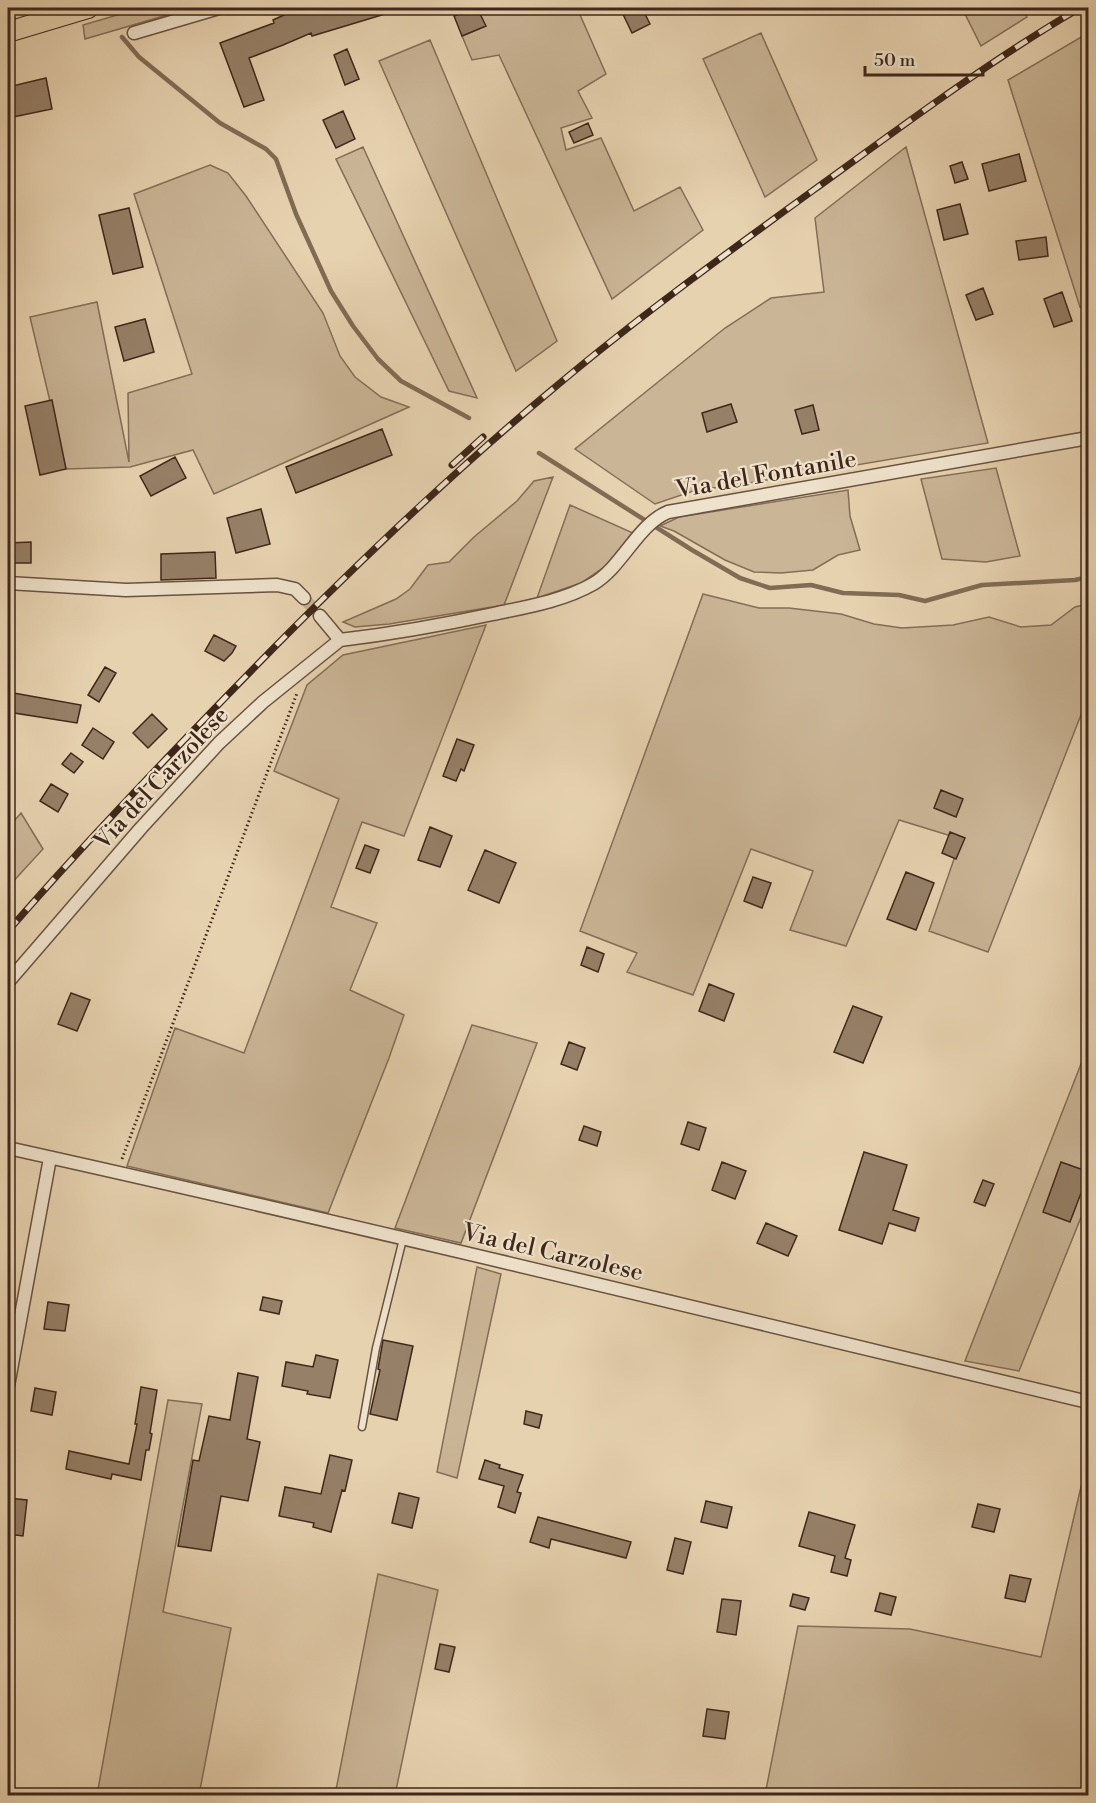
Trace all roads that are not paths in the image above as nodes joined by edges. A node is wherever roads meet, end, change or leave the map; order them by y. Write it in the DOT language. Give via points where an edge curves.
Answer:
graph roads {
  1 [pos="88,8"];
  2 [pos="219,8"];
  3 [pos="8,32"];
  4 [pos="134,33"];
  5 [pos="1089,438"];
  6 [pos="8,583"];
  7 [pos="304,597"];
  8 [pos="320,616"];
  9 [pos="340,640"];
  10 [pos="8,982"];
  11 [pos="8,1148"];
  12 [pos="50,1158"];
  13 [pos="403,1239"];
  14 [pos="8,1386"];
  15 [pos="1089,1402"];
  16 [pos="362,1427"];
  1 -- 3 [label="main road"];
  2 -- 4 [label="street"];
  5 -- 9 [label="street, Via del Fontanile" via="685,508 663,514 599,580 563,597 467,620"];
  6 -- 7 [label="street" via="133,590 278,585 295,589"];
  8 -- 9 [label="street"];
  9 -- 10 [label="street, Via del Carzolese" via="257,706 219,742"];
  11 -- 12 [label="street, Via del Carzolese"];
  12 -- 13 [label="street, Via del Carzolese"];
  12 -- 14 [label="street"];
  13 -- 15 [label="street, Via del Carzolese"];
  13 -- 16 [label="lane" via="376,1348"];
}
